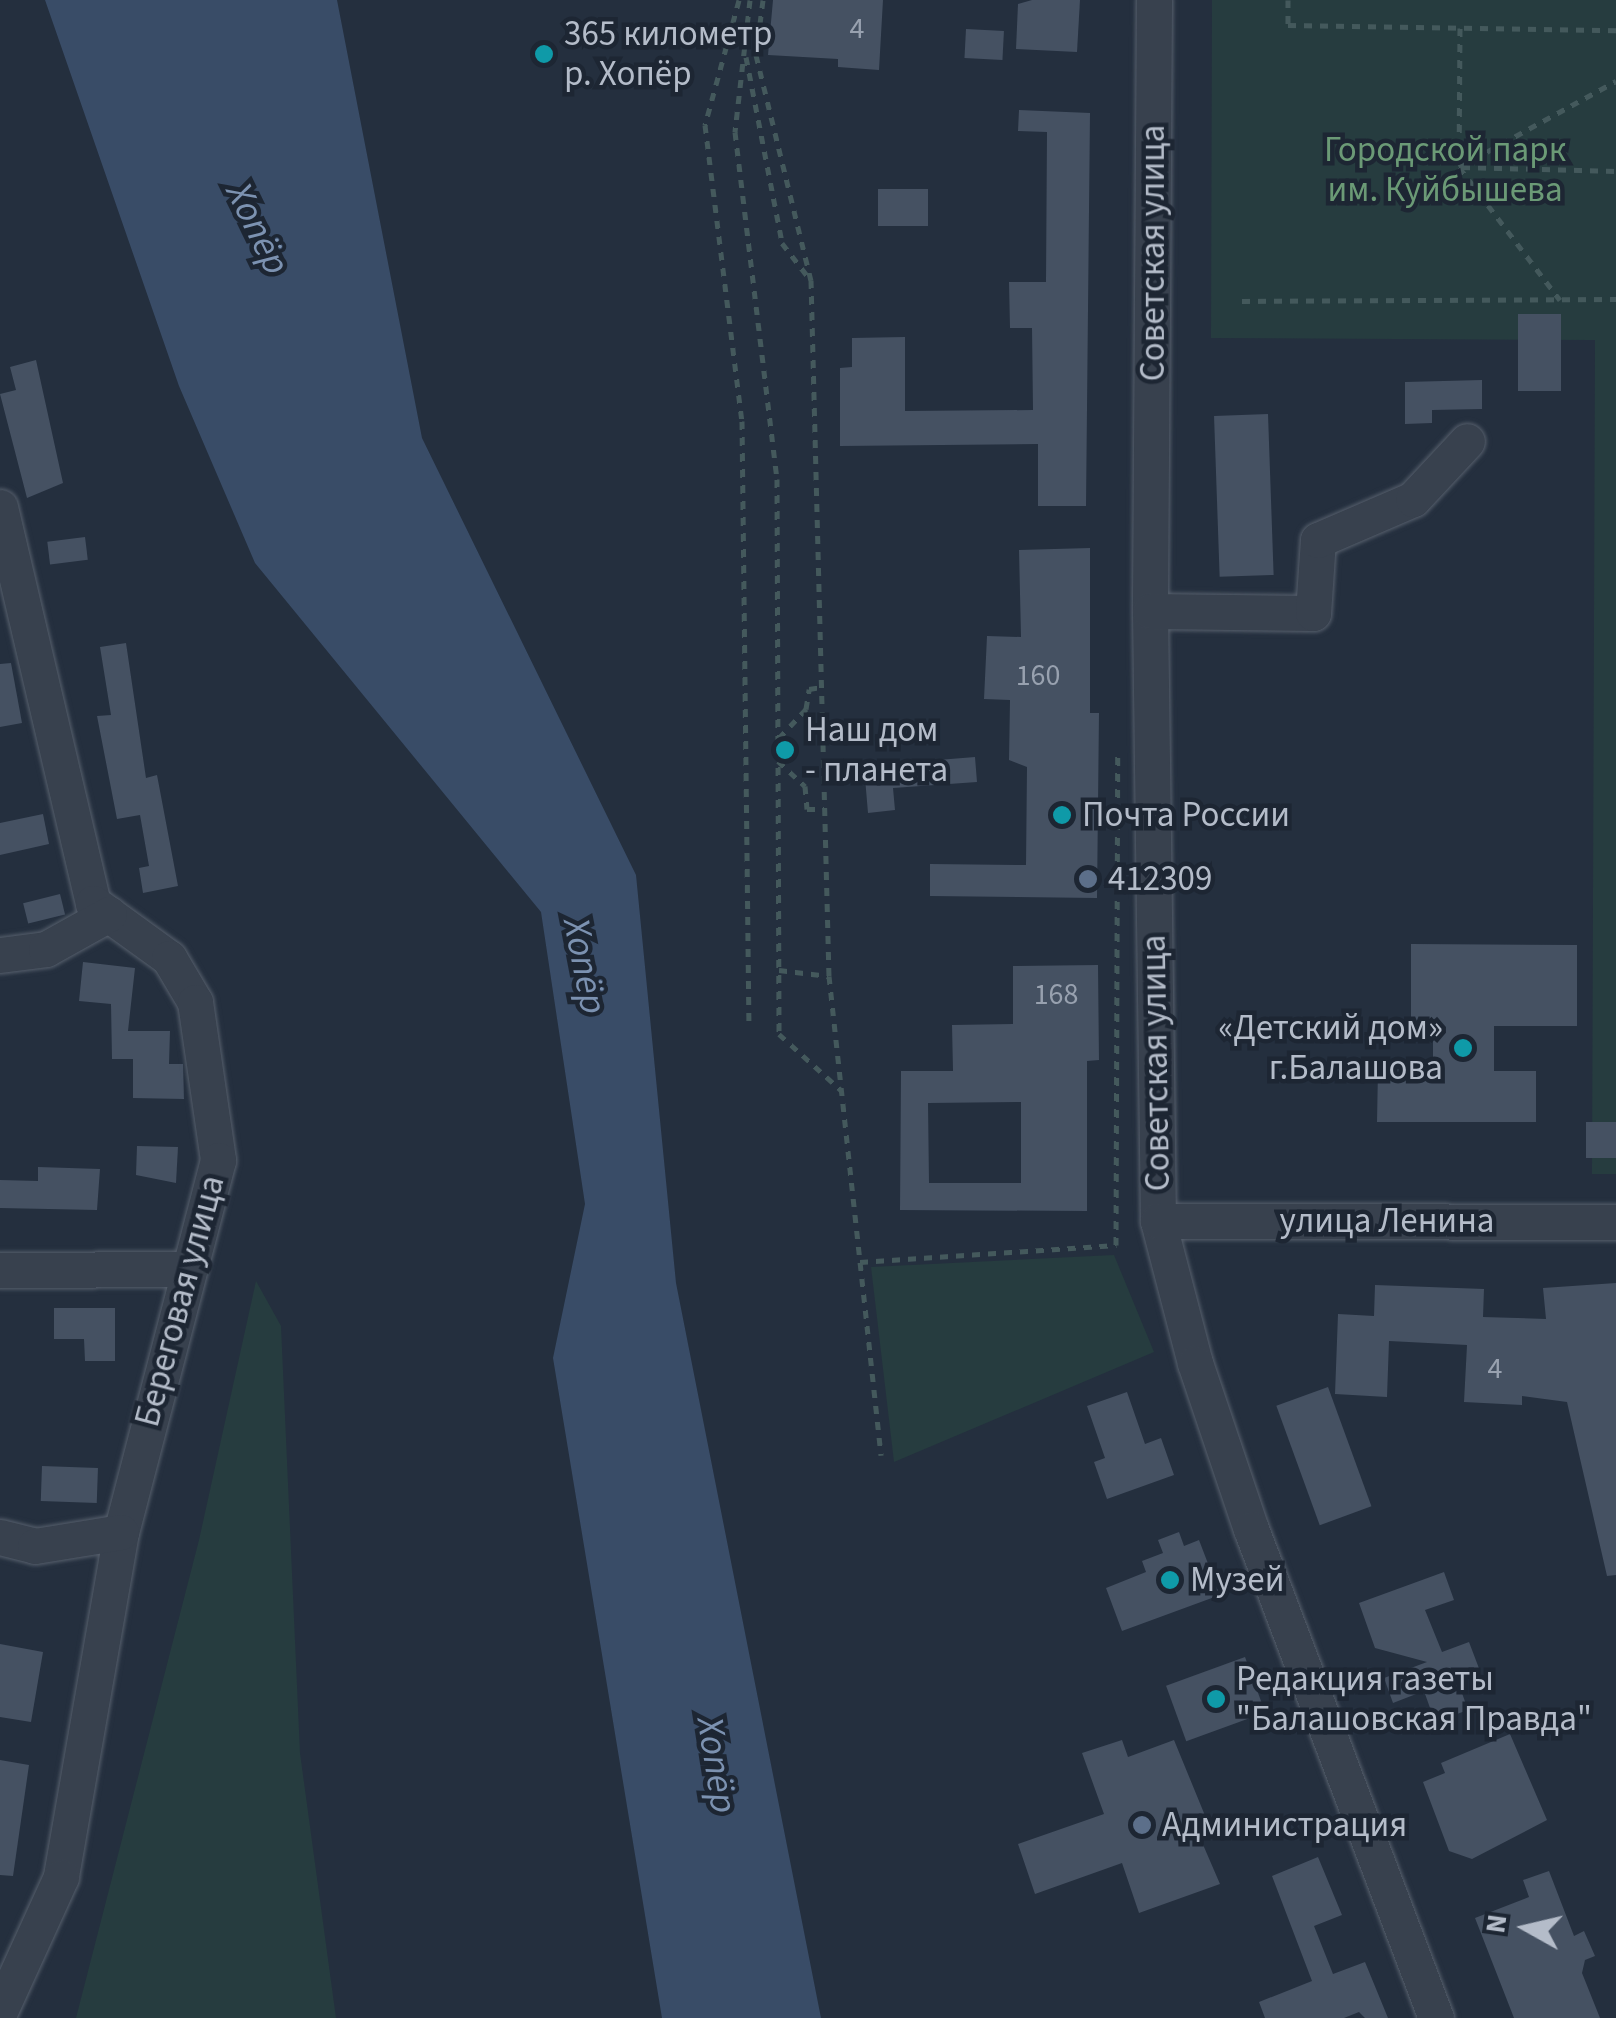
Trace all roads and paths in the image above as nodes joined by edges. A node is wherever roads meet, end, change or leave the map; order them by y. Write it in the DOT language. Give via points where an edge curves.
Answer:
graph roads {
  1 [pos="739,0"];
  2 [pos="750,0"];
  3 [pos="763,0"];
  4 [pos="1154,0"];
  5 [pos="1288,0"];
  6 [pos="1460,28"];
  7 [pos="1616,30"];
  8 [pos="744,48"];
  9 [pos="1616,81"];
  10 [pos="1459,167"];
  11 [pos="1616,171"];
  12 [pos="811,280"];
  13 [pos="1560,300"];
  14 [pos="1616,300"];
  15 [pos="1242,301"];
  16 [pos="1467,441"];
  17 [pos="0,507"];
  18 [pos="1150,612"];
  19 [pos="821,688"];
  20 [pos="1118,731"];
  21 [pos="778,739"];
  22 [pos="778,762"];
  23 [pos="824,810"];
  24 [pos="110,914"];
  25 [pos="0,955"];
  26 [pos="778,970"];
  27 [pos="828,976"];
  28 [pos="748,1027"];
  29 [pos="841,1090"];
  30 [pos="1158,1220"];
  31 [pos="1616,1222"];
  32 [pos="860,1262"];
  33 [pos="184,1269"];
  34 [pos="0,1270"];
  35 [pos="881,1455"];
  36 [pos="120,1532"];
  37 [pos="0,1537"];
  38 [pos="0,2012"];
  39 [pos="1436,2018"];
  1 -- 28 [label="path" via="705,125 742,421"];
  2 -- 8 [label="path"];
  3 -- 12 [label="path" via="756,55"];
  4 -- 18 [label="street, Советская улица"];
  5 -- 6 [label="path" via="1288,25"];
  6 -- 7 [label="path"];
  6 -- 10 [label="path"];
  8 -- 12 [label="path" via="782,243"];
  8 -- 21 [label="path" via="735,132 777,479"];
  9 -- 10 [label="path"];
  10 -- 11 [label="path"];
  10 -- 13 [label="path"];
  12 -- 19 [label="path"];
  13 -- 14 [label="path"];
  13 -- 15 [label="path"];
  16 -- 18 [label="street" via="1413,499 1318,540 1313,613"];
  17 -- 24 [label="street, Береговая улица" via="94,903"];
  18 -- 30 [label="street, Советская улица"];
  19 -- 21 [label="path" via="808,689 806,710"];
  19 -- 23 [label="path"];
  20 -- 32 [label="path" via="1116,1245"];
  21 -- 22 [label="path"];
  22 -- 23 [label="path" via="805,786 807,809"];
  22 -- 26 [label="path"];
  23 -- 27 [label="path"];
  24 -- 25 [label="street" via="46,948"];
  24 -- 33 [label="street, Береговая улица" via="169,958 195,1002 218,1160"];
  26 -- 27 [label="path"];
  26 -- 29 [label="path" via="778,1034"];
  27 -- 29 [label="path"];
  29 -- 32 [label="path"];
  30 -- 31 [label="street, улица Ленина"];
  30 -- 39 [label="street, Советская улица" via="1195,1363 1252,1529"];
  32 -- 35 [label="path"];
  33 -- 34 [label="street"];
  33 -- 36 [label="street, Береговая улица"];
  36 -- 37 [label="street" via="36,1546"];
  36 -- 38 [label="street, Береговая улица" via="62,1876"];
}
